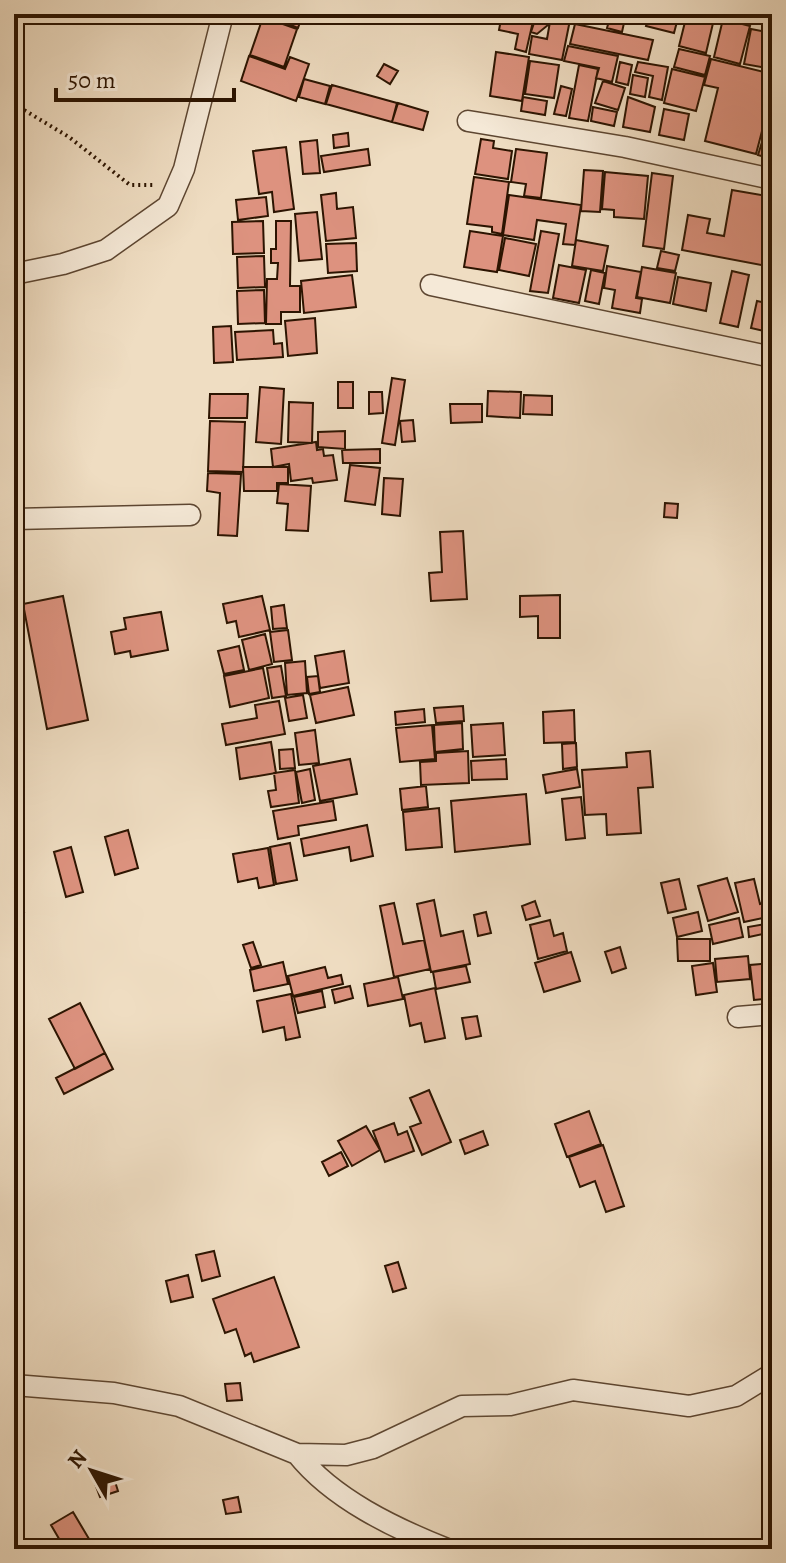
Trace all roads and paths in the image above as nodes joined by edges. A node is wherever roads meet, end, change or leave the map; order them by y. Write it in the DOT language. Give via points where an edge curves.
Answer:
graph roads {
  1 [pos="223,14"];
  2 [pos="14,104"];
  3 [pos="468,121"];
  4 [pos="772,179"];
  5 [pos="168,206"];
  6 [pos="14,274"];
  7 [pos="431,285"];
  8 [pos="772,357"];
  9 [pos="190,515"];
  10 [pos="14,519"];
  11 [pos="772,1014"];
  12 [pos="738,1017"];
  13 [pos="772,1374"];
  14 [pos="14,1385"];
  15 [pos="297,1454"];
  16 [pos="447,1549"];
  1 -- 5 [label="street" via="184,169"];
  2 -- 5 [label="path" via="69,137 130,185 162,185"];
  3 -- 4 [label="street"];
  5 -- 6 [label="street" via="106,250"];
  7 -- 8 [label="street"];
  9 -- 10 [label="street"];
  11 -- 12 [label="street"];
  13 -- 15 [label="street" via="736,1396 689,1406 573,1390 510,1405 462,1406 373,1448 346,1455"];
  14 -- 15 [label="street" via="114,1393 179,1406"];
  15 -- 16 [label="street" via="340,1495"];
}
